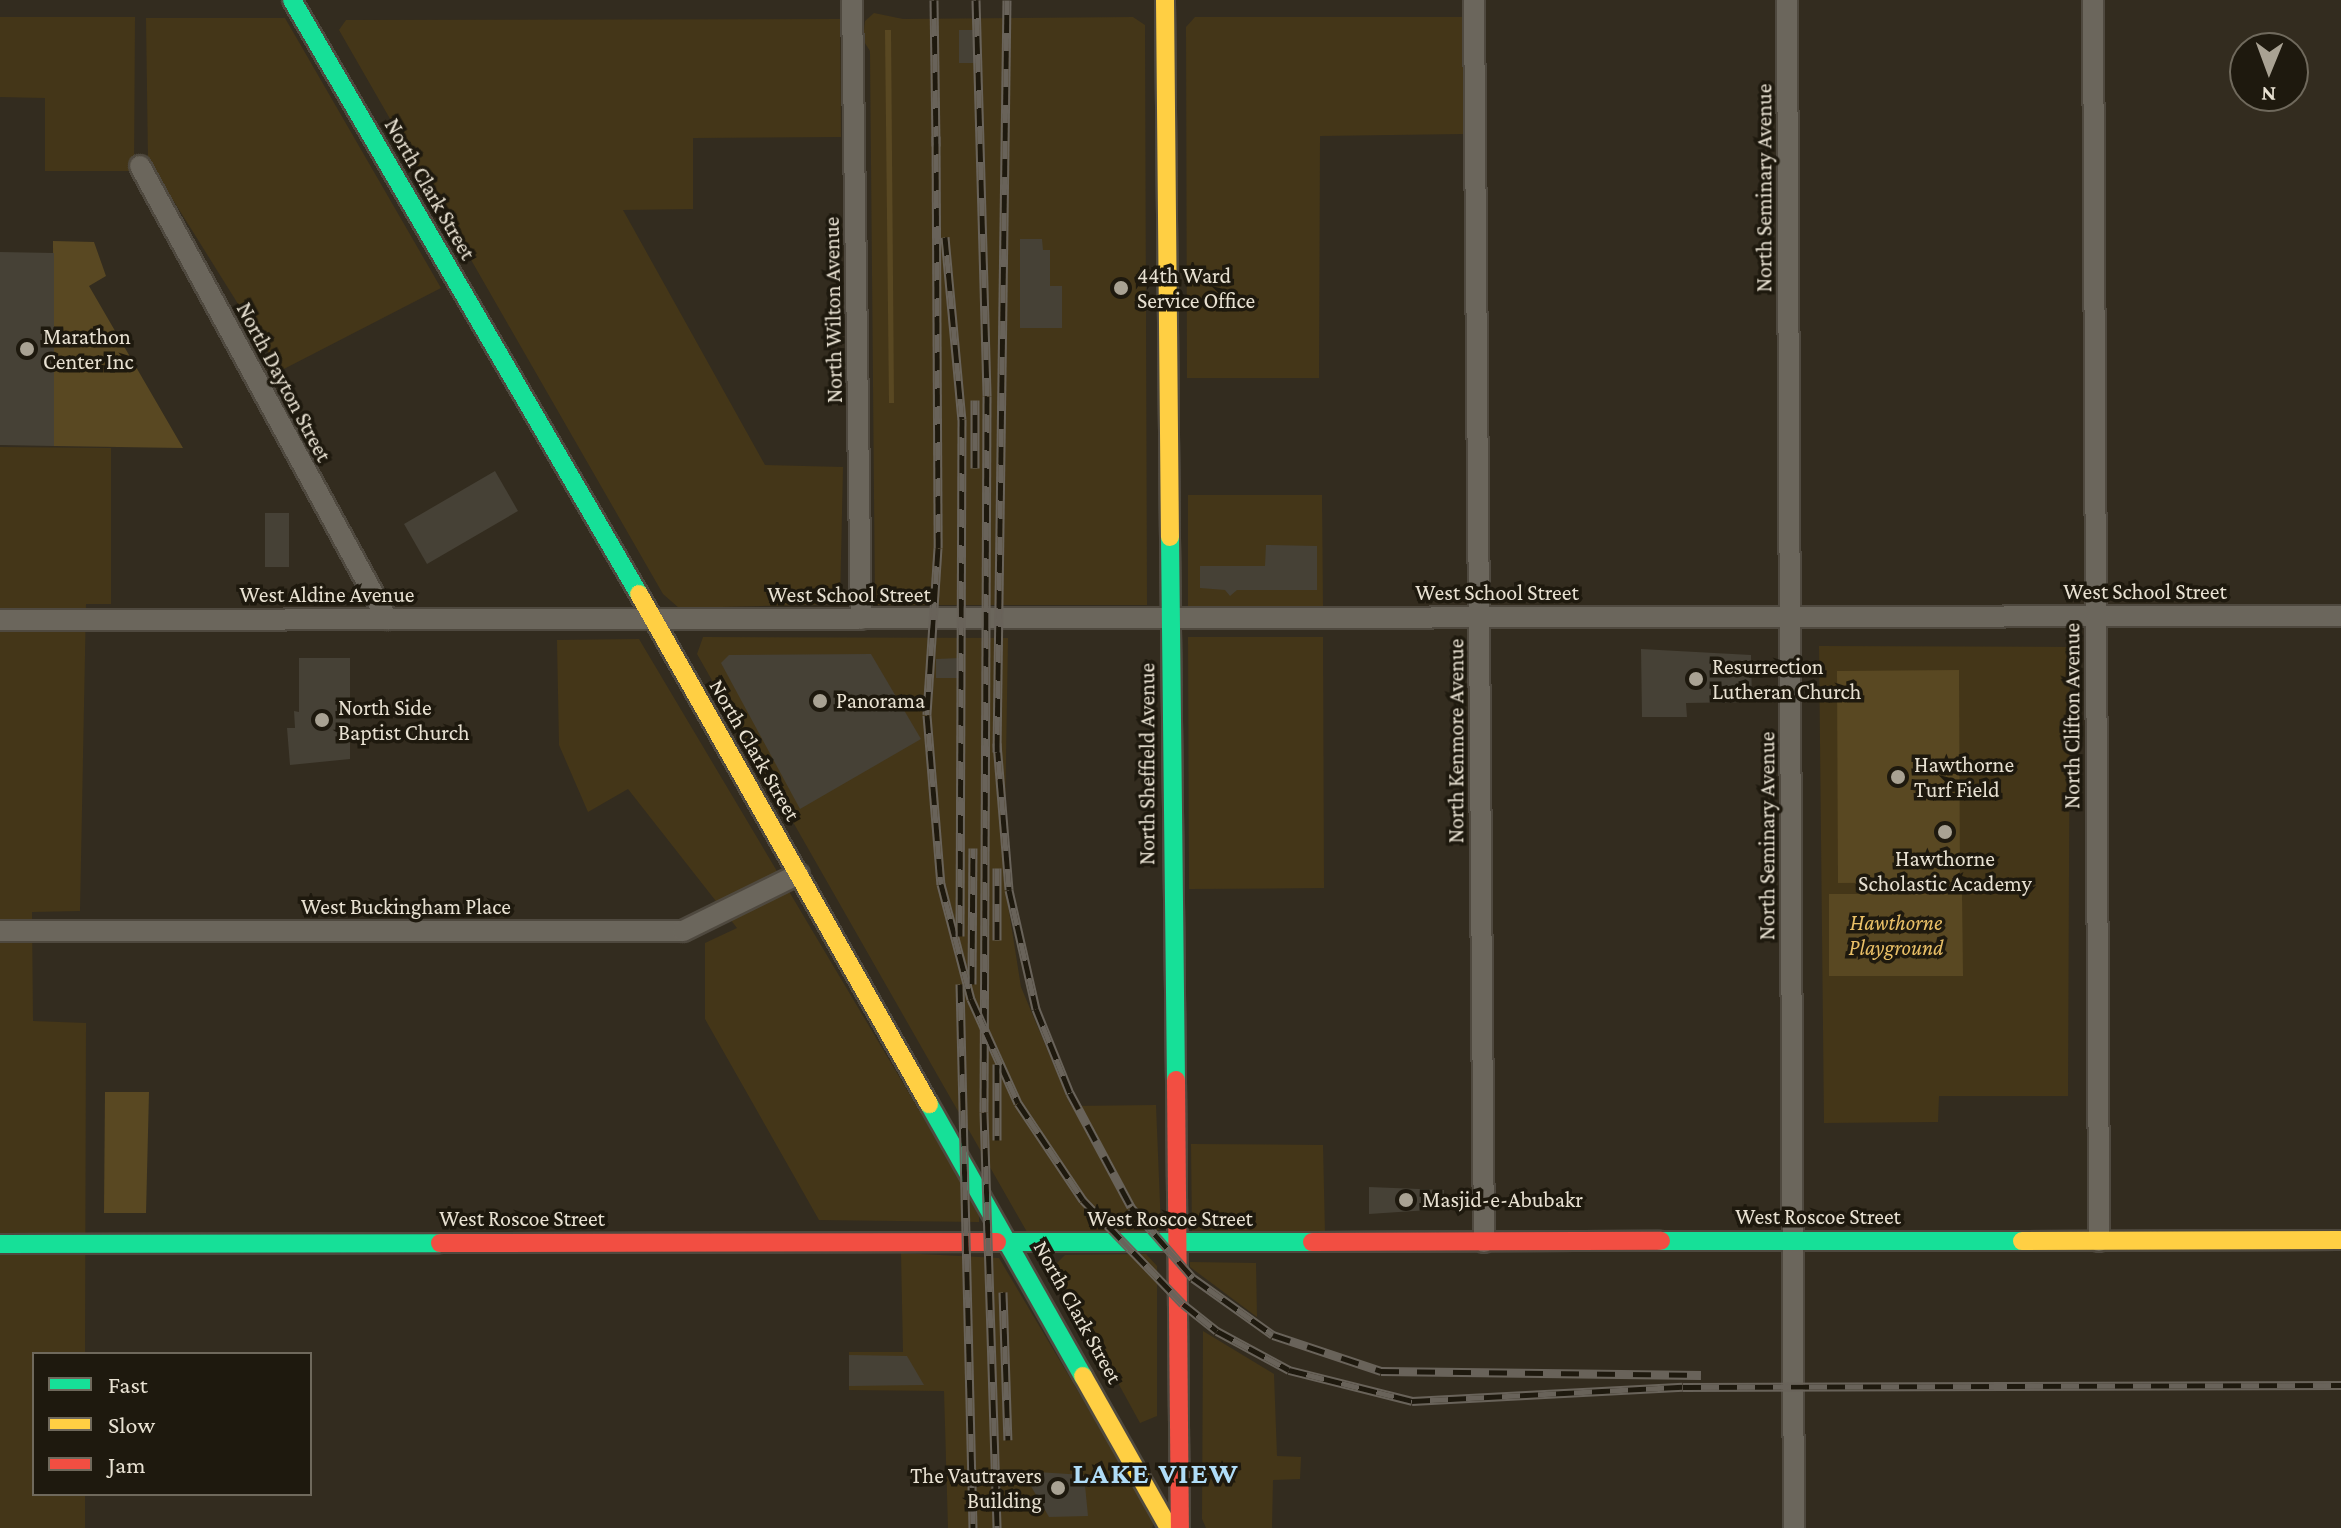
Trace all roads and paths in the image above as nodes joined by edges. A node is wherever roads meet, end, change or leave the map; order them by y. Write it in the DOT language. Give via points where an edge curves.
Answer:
graph roads {
  1 [pos="292,0"];
  2 [pos="852,0"];
  3 [pos="1165,0"];
  4 [pos="1474,0"];
  5 [pos="1787,0"];
  6 [pos="2093,0"];
  7 [pos="140,166"];
  8 [pos="2096,616"];
  9 [pos="2341,616"];
  10 [pos="1790,617"];
  11 [pos="1170,618"];
  12 [pos="1479,618"];
  13 [pos="387,619"];
  14 [pos="654,619"];
  15 [pos="861,619"];
  16 [pos="0,620"];
  17 [pos="799,874"];
  18 [pos="0,931"];
  19 [pos="2341,1240"];
  20 [pos="1793,1241"];
  21 [pos="2099,1241"];
  22 [pos="1484,1242"];
  23 [pos="1011,1243"];
  24 [pos="1174,1243"];
  25 [pos="0,1244"];
  26 [pos="1169,1528"];
  27 [pos="1180,1528"];
  28 [pos="1794,1528"];
  1 -- 14 [label="street, North Clark Street"];
  2 -- 15 [label="street, North Wilton Avenue"];
  3 -- 11 [label="street, North Sheffield Avenue"];
  4 -- 12 [label="street, North Kenmore Avenue"];
  5 -- 10 [label="street, North Seminary Avenue"];
  6 -- 8 [label="street, North Clifton Avenue"];
  7 -- 13 [label="street, North Dayton Street"];
  8 -- 9 [label="street, West School Street"];
  8 -- 10 [label="street, West School Street"];
  8 -- 21 [label="street, North Clifton Avenue"];
  10 -- 12 [label="street, West School Street"];
  10 -- 20 [label="street, North Seminary Avenue"];
  11 -- 12 [label="street, West School Street"];
  11 -- 15 [label="street, West School Street"];
  11 -- 24 [label="street, North Sheffield Avenue"];
  12 -- 22 [label="street, North Kenmore Avenue"];
  13 -- 14 [label="street, West Aldine Avenue"];
  13 -- 16 [label="street, West Aldine Avenue"];
  14 -- 15 [label="street, West School Street"];
  14 -- 17 [label="street, North Clark Street"];
  17 -- 18 [label="street, West Buckingham Place" via="683,931"];
  17 -- 23 [label="street, North Clark Street"];
  19 -- 21 [label="street, West Roscoe Street"];
  20 -- 21 [label="street, West Roscoe Street"];
  20 -- 22 [label="street, West Roscoe Street"];
  20 -- 28 [label="street, North Seminary Avenue"];
  22 -- 24 [label="street, West Roscoe Street"];
  23 -- 24 [label="street, West Roscoe Street"];
  23 -- 25 [label="street, West Roscoe Street"];
  23 -- 26 [label="street, North Clark Street"];
  24 -- 27 [label="street, North Sheffield Avenue"];
}
